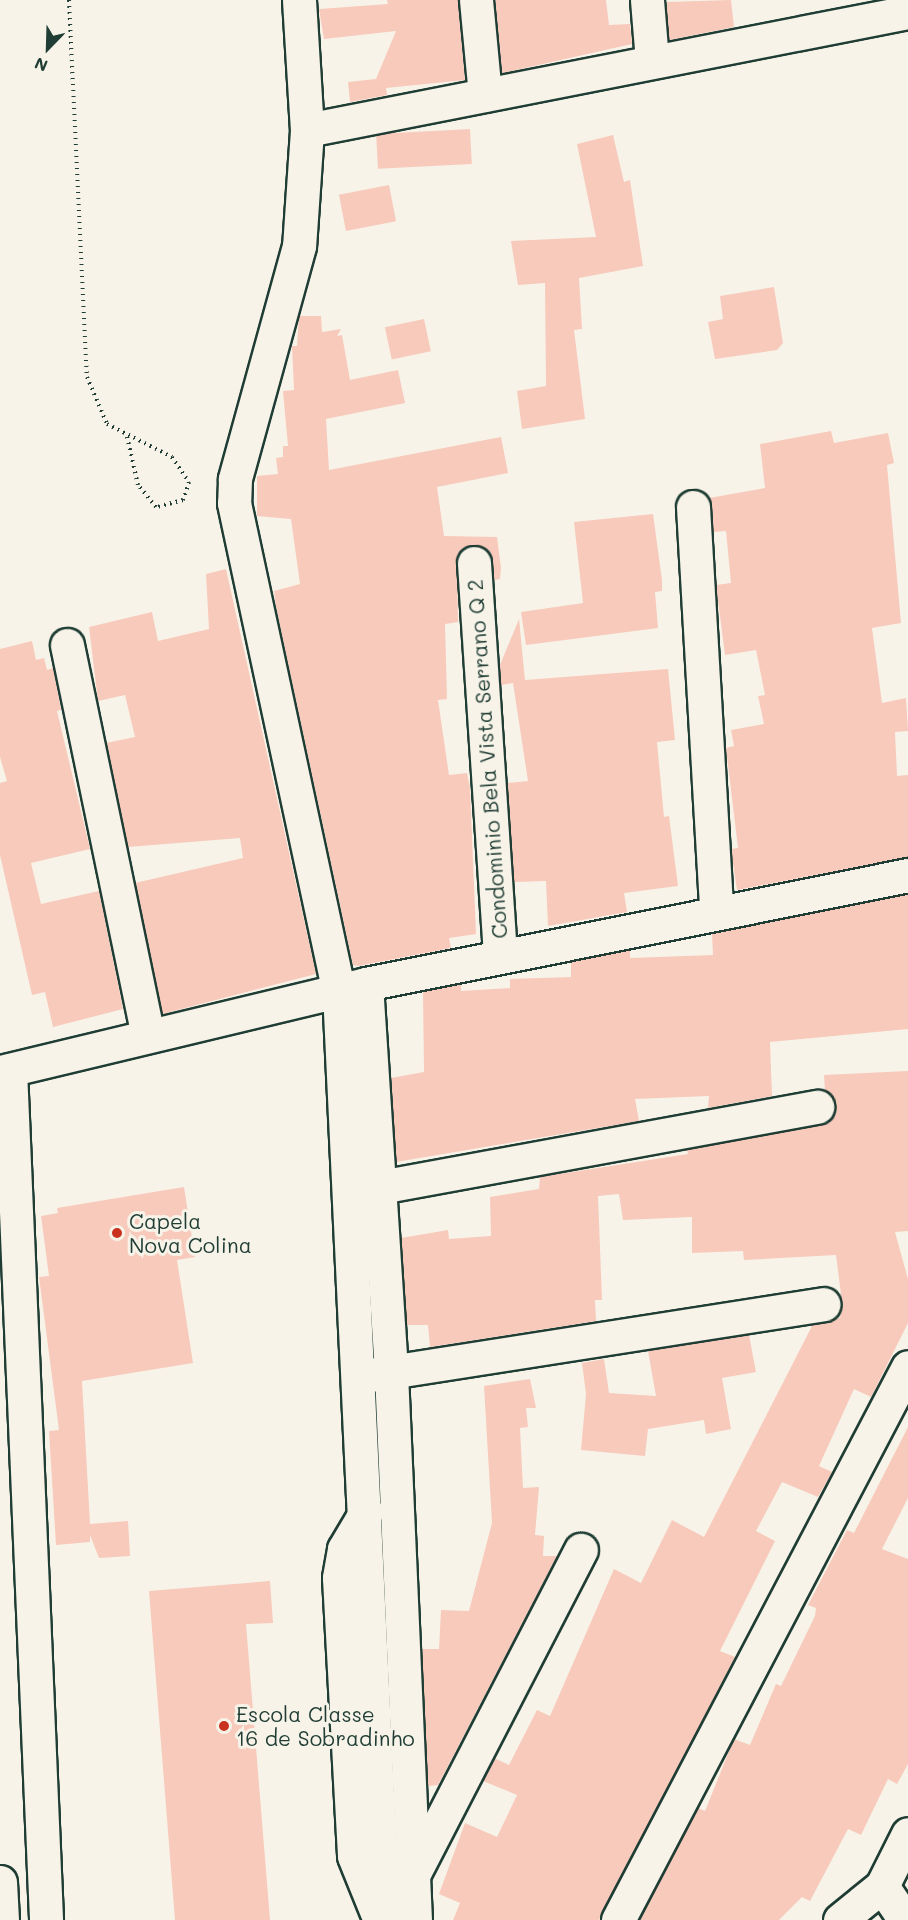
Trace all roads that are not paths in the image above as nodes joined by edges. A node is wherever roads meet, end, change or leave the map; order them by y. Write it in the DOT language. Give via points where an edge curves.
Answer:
graph roads {
  1 [pos="299,0"];
  2 [pos="476,0"];
  3 [pos="647,0"];
  4 [pos="908,12"];
  5 [pos="832,13"];
  6 [pos="652,62"];
  7 [pos="485,95"];
  8 [pos="307,130"];
  9 [pos="693,507"];
  10 [pos="474,563"];
  11 [pos="67,645"];
  12 [pos="908,875"];
  13 [pos="716,911"];
  14 [pos="501,955"];
  15 [pos="352,987"];
  16 [pos="147,1033"];
  17 [pos="5,1071"];
  18 [pos="817,1107"];
  19 [pos="362,1190"];
  20 [pos="823,1304"];
  21 [pos="908,1367"];
  22 [pos="376,1374"];
  23 [pos="581,1550"];
  24 [pos="908,1834"];
  25 [pos="412,1876"];
  26 [pos="0,1882"];
  27 [pos="882,1886"];
  28 [pos="2,1920"];
  29 [pos="46,1920"];
  30 [pos="382,1920"];
  31 [pos="416,1920"];
  32 [pos="618,1920"];
  33 [pos="840,1920"];
  34 [pos="905,1920"];
  1 -- 8 [label="street"];
  2 -- 7 [label="street"];
  3 -- 6 [label="street"];
  4 -- 5 [label="street"];
  5 -- 6 [label="street"];
  6 -- 7 [label="street"];
  7 -- 8 [label="street"];
  8 -- 15 [label="street" via="299,246 236,479 234,503"];
  9 -- 13 [label="street"];
  10 -- 14 [label="street, Condominio Bela Vista Serrano Q 2"];
  11 -- 16 [label="street"];
  12 -- 13 [label="street"];
  13 -- 14 [label="street"];
  14 -- 15 [label="street"];
  15 -- 16 [label="street"];
  15 -- 19 [label="street"];
  16 -- 17 [label="street"];
  17 -- 29 [label="street"];
  18 -- 19 [label="street"];
  19 -- 22 [label="street"];
  20 -- 22 [label="street"];
  21 -- 32 [label="street"];
  22 -- 25 [label="street"];
  22 -- 30 [label="street" via="366,1512"];
  23 -- 25 [label="street"];
  24 -- 27 [label="street"];
  25 -- 31 [label="street"];
  26 -- 28 [label="street"];
  27 -- 33 [label="street"];
  27 -- 34 [label="street"];
}
